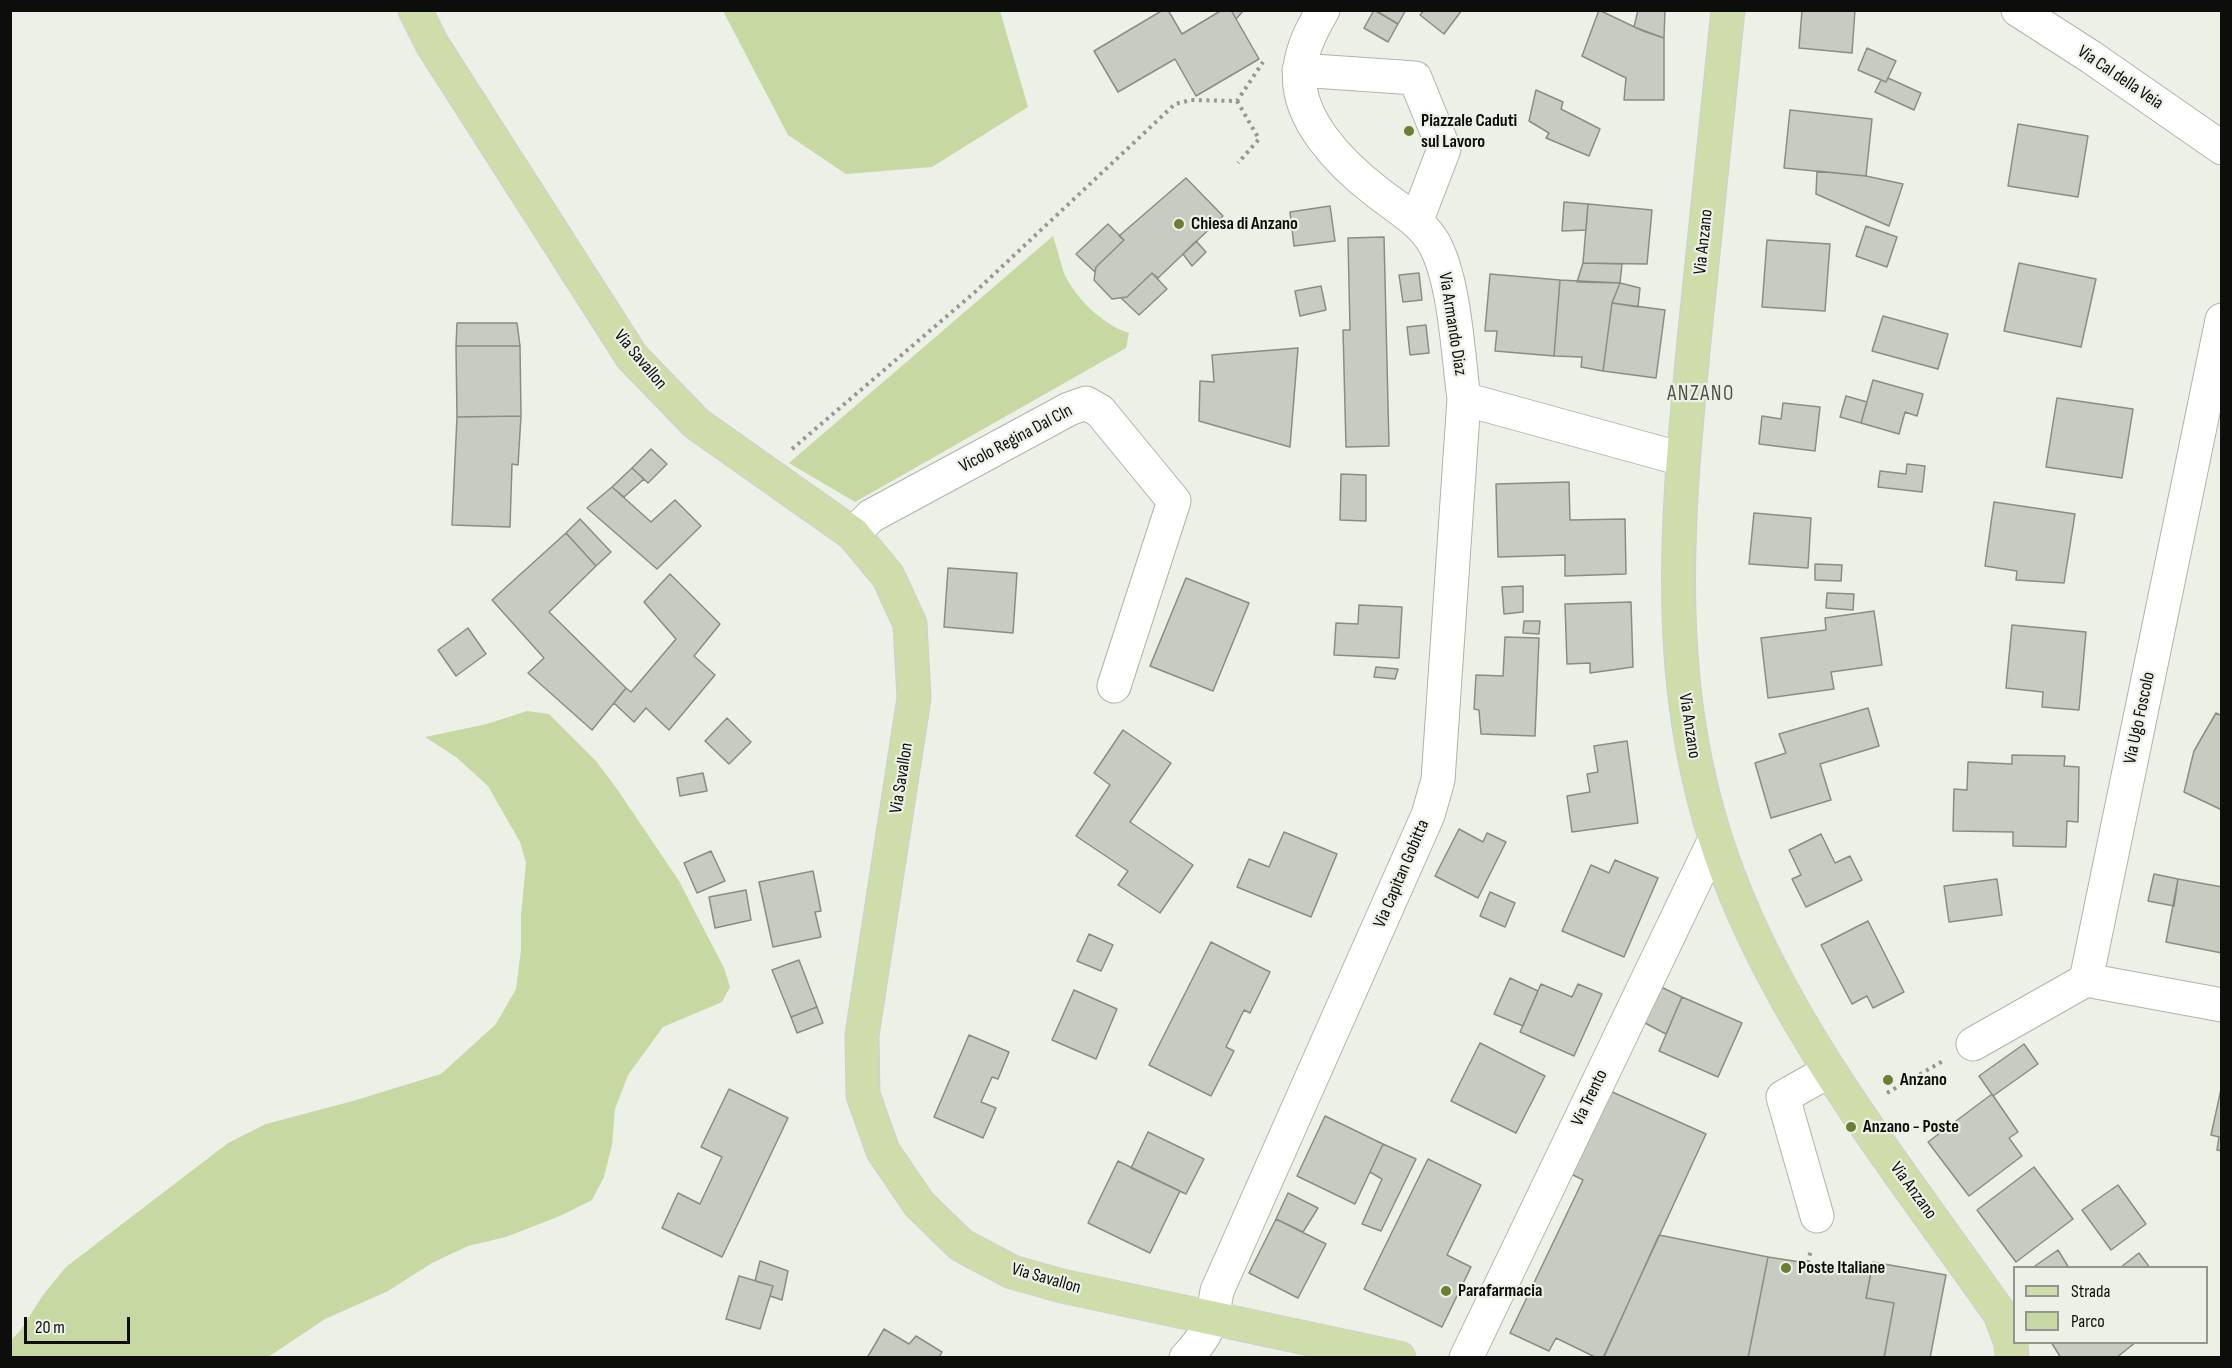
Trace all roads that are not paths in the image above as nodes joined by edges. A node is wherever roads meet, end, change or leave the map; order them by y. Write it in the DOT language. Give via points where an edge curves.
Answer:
graph roads {
  1 [pos="415,10"];
  2 [pos="1323,10"];
  3 [pos="1728,10"];
  4 [pos="2018,10"];
  5 [pos="1299,70"];
  6 [pos="2222,148"];
  7 [pos="1416,222"];
  8 [pos="2222,320"];
  9 [pos="1464,399"];
  10 [pos="1682,459"];
  11 [pos="853,534"];
  12 [pos="1114,686"];
  13 [pos="1715,839"];
  14 [pos="2086,980"];
  15 [pos="2222,1005"];
  16 [pos="1973,1044"];
  17 [pos="1829,1071"];
  18 [pos="1817,1216"];
  19 [pos="1213,1318"];
  20 [pos="2007,1324"];
  21 [pos="2023,1344"];
  22 [pos="1186,1358"];
  23 [pos="1399,1358"];
  24 [pos="1466,1358"];
  25 [pos="2012,1358"];
  26 [pos="2033,1358"];
  1 -- 11 [label="main road, Via Savallon" via="438,54 632,357 697,424"];
  2 -- 5 [label="street, Via Armando Diaz" via="1309,34"];
  3 -- 10 [label="main road, Via Anzano"];
  4 -- 6 [label="street, Via Cal della Veia"];
  5 -- 7 [label="street, Via Armando Diaz" via="1313,125 1341,162"];
  5 -- 7 [label="street" via="1415,78 1444,149"];
  7 -- 9 [label="street, Via Armando Diaz" via="1433,243 1446,273"];
  8 -- 14 [label="street, Via Ugo Foscolo"];
  9 -- 10 [label="street, Via Armando Diaz"];
  9 -- 19 [label="street, Via Capitan Gobitta" via="1438,780 1423,826 1216,1291"];
  10 -- 13 [label="main road, Via Anzano" via="1679,649 1690,742 1700,793"];
  11 -- 12 [label="street, Vicolo Regina Dal CIn" via="871,516 1069,409 1086,403 1100,411 1174,501"];
  11 -- 19 [label="main road, Via Savallon" via="888,576 910,624 914,698 862,1035 863,1095 883,1151 919,1204 961,1245 1012,1272"];
  13 -- 17 [label="main road, Via Anzano" via="1749,926"];
  13 -- 24 [label="street, Via Trento"];
  14 -- 15 [label="street"];
  14 -- 16 [label="street"];
  17 -- 18 [label="street" via="1784,1097"];
  17 -- 20 [label="main road, Via Anzano"];
  19 -- 22 [label="street" via="1203,1340"];
  19 -- 23 [label="main road, Via Savallon"];
  20 -- 25 [label="main road, Via Anzano"];
  21 -- 26 [label="main road"];
}
